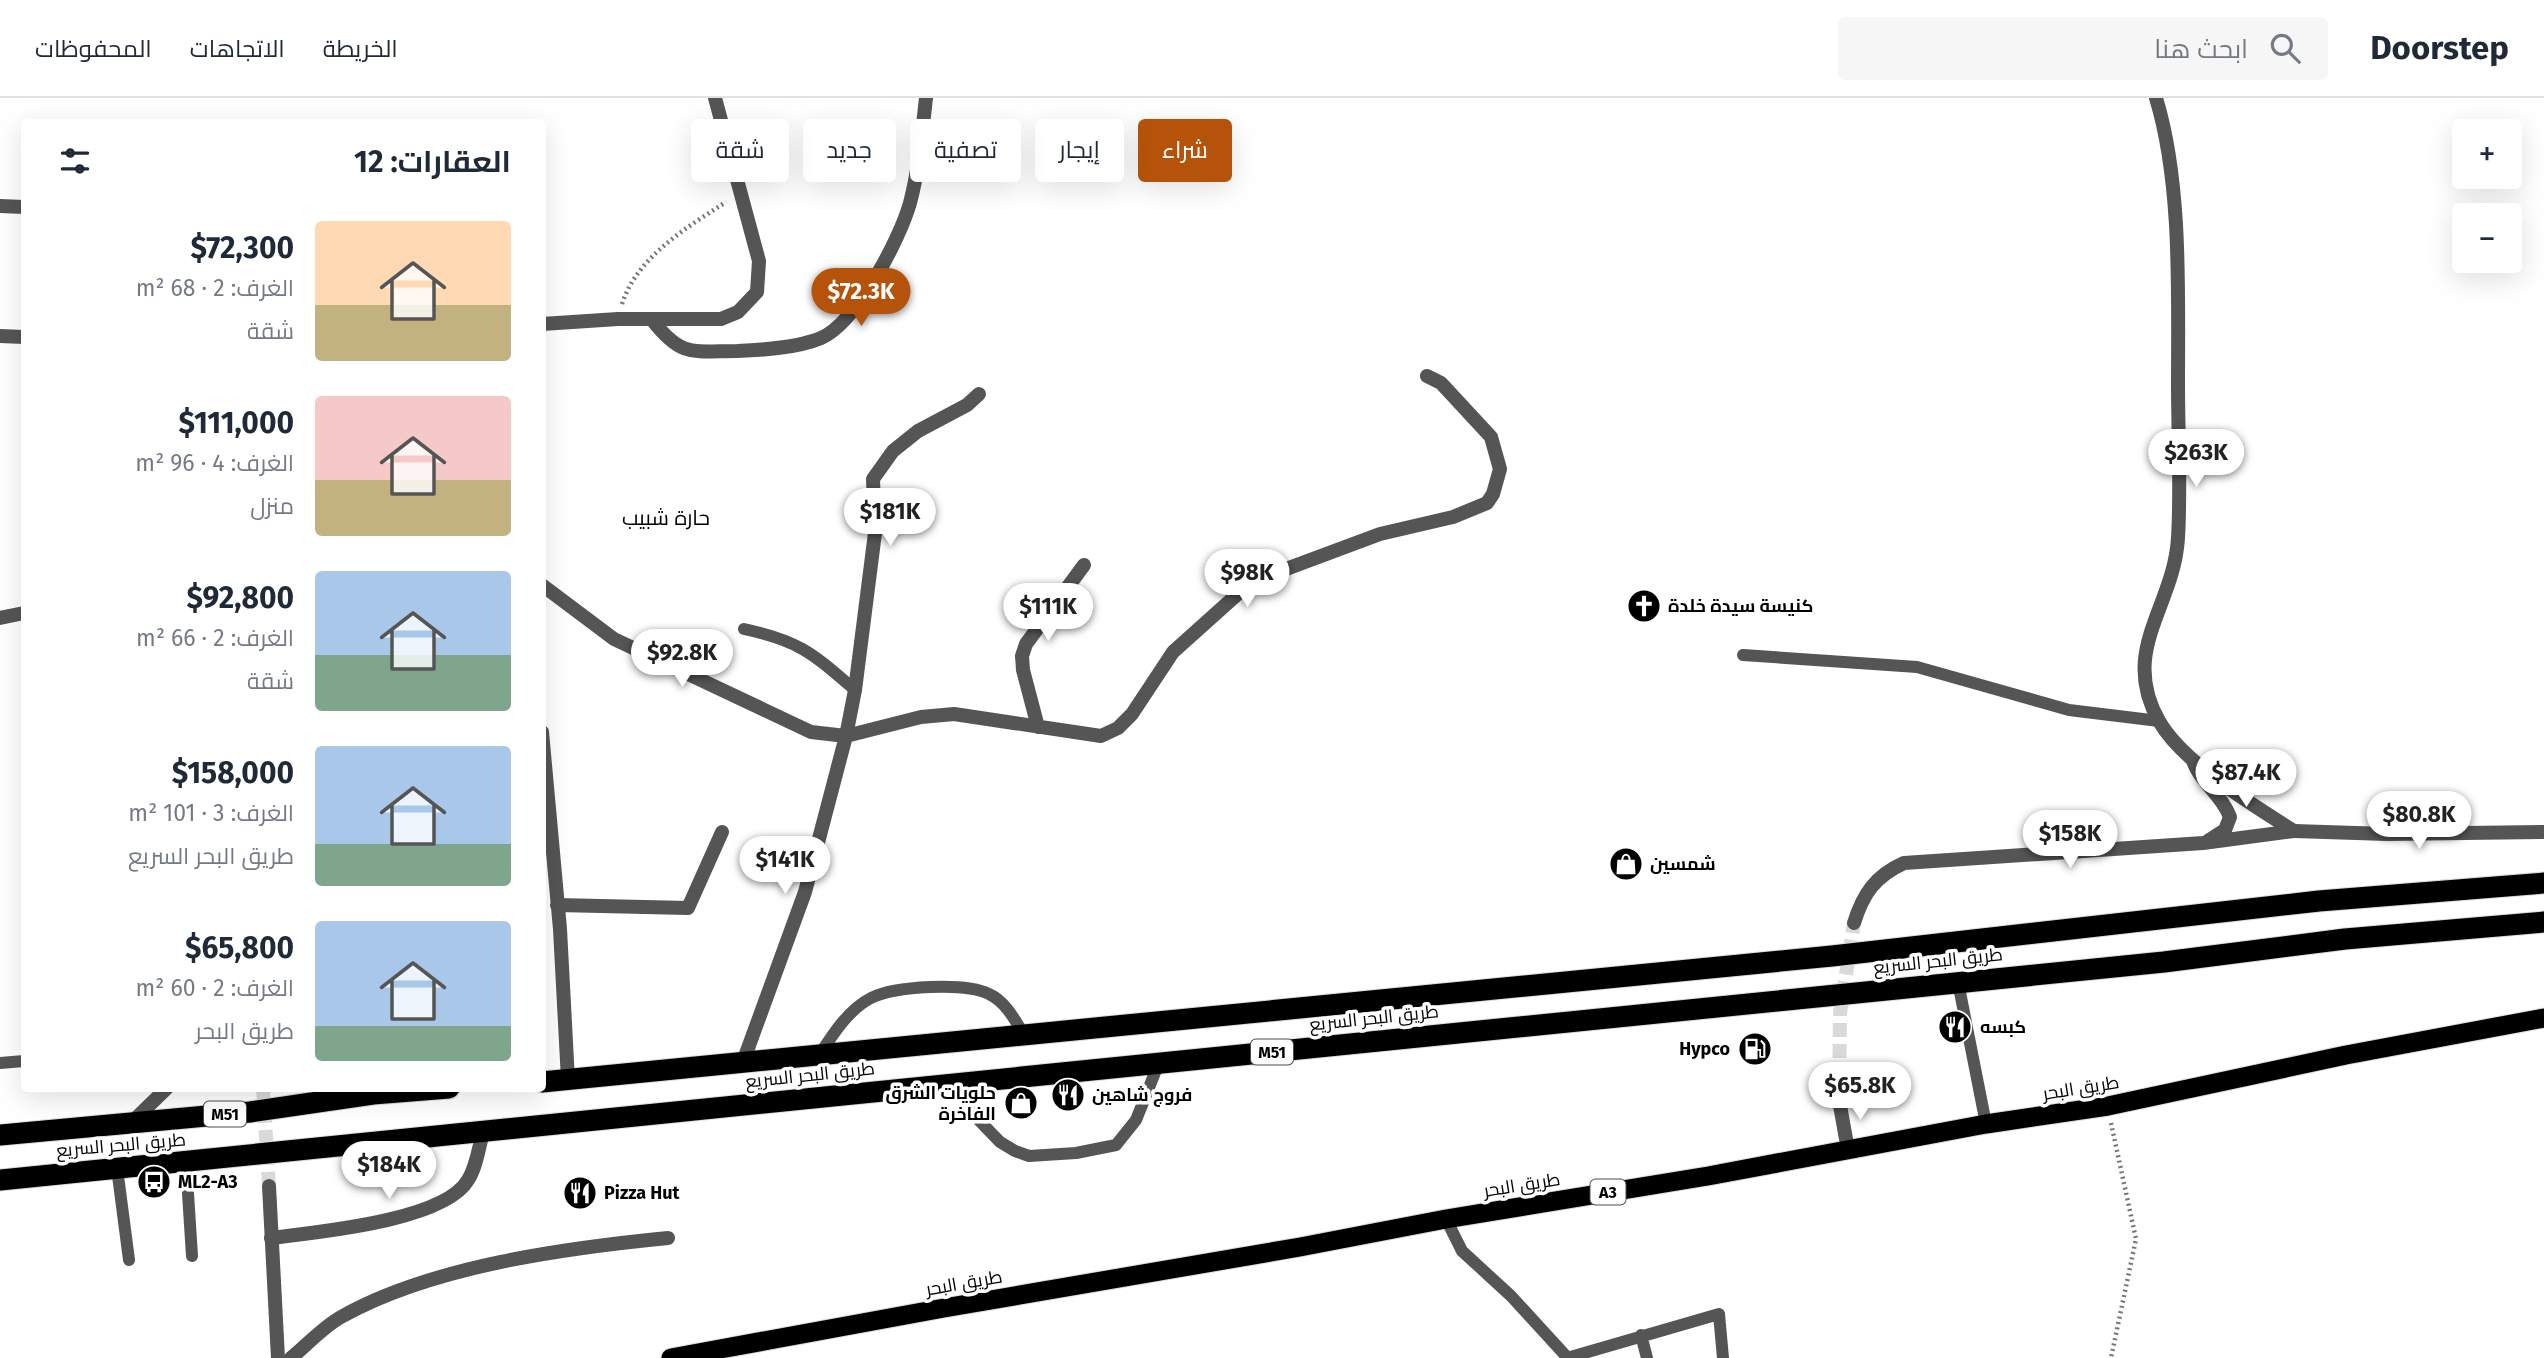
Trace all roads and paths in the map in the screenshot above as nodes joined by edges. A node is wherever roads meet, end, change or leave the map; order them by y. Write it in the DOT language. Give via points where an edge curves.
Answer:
graph roads {
  1 [pos="715,98"];
  2 [pos="926,98"];
  3 [pos="2156,98"];
  4 [pos="741,192"];
  5 [pos="0,206"];
  6 [pos="21,208"];
  7 [pos="618,319"];
  8 [pos="653,321"];
  9 [pos="546,324"];
  10 [pos="0,336"];
  11 [pos="21,337"];
  12 [pos="1427,376"];
  13 [pos="979,394"];
  14 [pos="1084,565"];
  15 [pos="546,588"];
  16 [pos="21,614"];
  17 [pos="0,618"];
  18 [pos="744,629"];
  19 [pos="1743,655"];
  20 [pos="855,690"];
  21 [pos="2159,721"];
  22 [pos="1038,727"];
  23 [pos="846,736"];
  24 [pos="2192,758"];
  25 [pos="546,778"];
  26 [pos="2294,831"];
  27 [pos="722,832"];
  28 [pos="2544,832"];
  29 [pos="2203,843"];
  30 [pos="2544,883"];
  31 [pos="557,905"];
  32 [pos="2544,922"];
  33 [pos="1854,923"];
  34 [pos="1958,982"];
  35 [pos="2544,1018"];
  36 [pos="1024,1035"];
  37 [pos="820,1054"];
  38 [pos="21,1061"];
  39 [pos="743,1062"];
  40 [pos="0,1063"];
  41 [pos="1158,1065"];
  42 [pos="569,1080"];
  43 [pos="965,1081"];
  44 [pos="546,1082"];
  45 [pos="163,1092"];
  46 [pos="366,1092"];
  47 [pos="1839,1100"];
  48 [pos="2108,1107"];
  49 [pos="132,1122"];
  50 [pos="1986,1124"];
  51 [pos="484,1129"];
  52 [pos="0,1135"];
  53 [pos="1848,1150"];
  54 [pos="186,1162"];
  55 [pos="117,1168"];
  56 [pos="0,1180"];
  57 [pos="269,1186"];
  58 [pos="1446,1219"];
  59 [pos="271,1237"];
  60 [pos="668,1238"];
  61 [pos="192,1256"];
  62 [pos="129,1260"];
  63 [pos="1642,1335"];
  64 [pos="1566,1357"];
  65 [pos="278,1358"];
  66 [pos="291,1358"];
  67 [pos="671,1358"];
  68 [pos="1647,1358"];
  69 [pos="1723,1358"];
  70 [pos="2111,1358"];
  1 -- 4 [label="street"];
  2 -- 8 [label="street" via="904,222 854,309 830,333 820,339 754,351 696,351 674,345"];
  3 -- 21 [label="street" via="2178,251 2178,538 2167,591 2142,658"];
  4 -- 7 [label="path" via="687,227 650,259 626,292"];
  4 -- 8 [label="street" via="759,261 757,292 738,312 721,320"];
  5 -- 6 [label="street"];
  7 -- 8 [label="street"];
  7 -- 9 [label="street"];
  10 -- 11 [label="street"];
  12 -- 22 [label="street" via="1441,383 1491,437 1500,469 1487,503 1469,512 1380,534 1251,582 1173,652 1132,715 1101,736"];
  13 -- 20 [label="street" via="893,451 873,480 874,533"];
  14 -- 22 [label="street" via="1021,656"];
  15 -- 23 [label="street" via="636,650 703,678 795,726"];
  16 -- 17 [label="street"];
  18 -- 20 [label="lane" via="785,638 814,655"];
  19 -- 21 [label="lane" via="1917,667 2069,710"];
  20 -- 23 [label="street"];
  21 -- 24 [label="street"];
  22 -- 23 [label="street" via="954,714 921,717"];
  23 -- 39 [label="street" via="805,892"];
  24 -- 26 [label="street"];
  24 -- 29 [label="street" via="2197,774 2230,817 2225,830"];
  25 -- 31 [label="street"];
  26 -- 28 [label="street"];
  26 -- 29 [label="street"];
  27 -- 31 [label="street" via="688,908"];
  29 -- 33 [label="street" via="1904,863 1863,894"];
  30 -- 36 [label="highway, طريق البحر السريع" via="2319,901 1832,956"];
  31 -- 42 [label="street"];
  32 -- 34 [label="highway, طريق البحر السريع / M51"];
  34 -- 41 [label="highway, طريق البحر السريع / M51"];
  34 -- 50 [label="lane"];
  35 -- 48 [label="highway, طريق البحر / A3"];
  36 -- 37 [label="highway, طريق البحر السريع"];
  36 -- 37 [label="lane" via="1006,1006 990,994 965,986 912,989 872,997 842,1022"];
  37 -- 39 [label="highway, طريق البحر السريع"];
  38 -- 40 [label="lane"];
  39 -- 42 [label="highway, طريق البحر السريع"];
  41 -- 43 [label="highway, طريق البحر السريع / M51"];
  41 -- 43 [label="lane" via="1136,1120 1116,1145 1076,1153 1029,1156 1000,1142 972,1113"];
  42 -- 44 [label="highway, طريق البحر السريع"];
  43 -- 51 [label="highway, طريق البحر السريع / M51"];
  45 -- 49 [label="street"];
  46 -- 49 [label="highway, طريق البحر السريع / M51" via="250,1112"];
  47 -- 53 [label="street"];
  48 -- 50 [label="highway, طريق البحر / A3"];
  48 -- 70 [label="path" via="2136,1239"];
  49 -- 52 [label="highway, طريق البحر السريع / M51"];
  50 -- 53 [label="highway, طريق البحر / A3"];
  51 -- 54 [label="highway, طريق البحر السريع / M51"];
  51 -- 59 [label="street" via="469,1180 447,1199 385,1221"];
  53 -- 58 [label="highway, طريق البحر / A3"];
  54 -- 55 [label="highway, طريق البحر السريع / M51"];
  54 -- 61 [label="lane"];
  55 -- 56 [label="highway, طريق البحر السريع / M51"];
  55 -- 62 [label="lane"];
  57 -- 59 [label="street"];
  58 -- 64 [label="lane" via="1462,1251"];
  58 -- 67 [label="highway, طريق البحر / A3"];
  59 -- 65 [label="street"];
  60 -- 66 [label="street" via="550,1253 414,1287 339,1318"];
  63 -- 64 [label="lane"];
  63 -- 68 [label="lane"];
  63 -- 69 [label="lane" via="1719,1314"];
}
